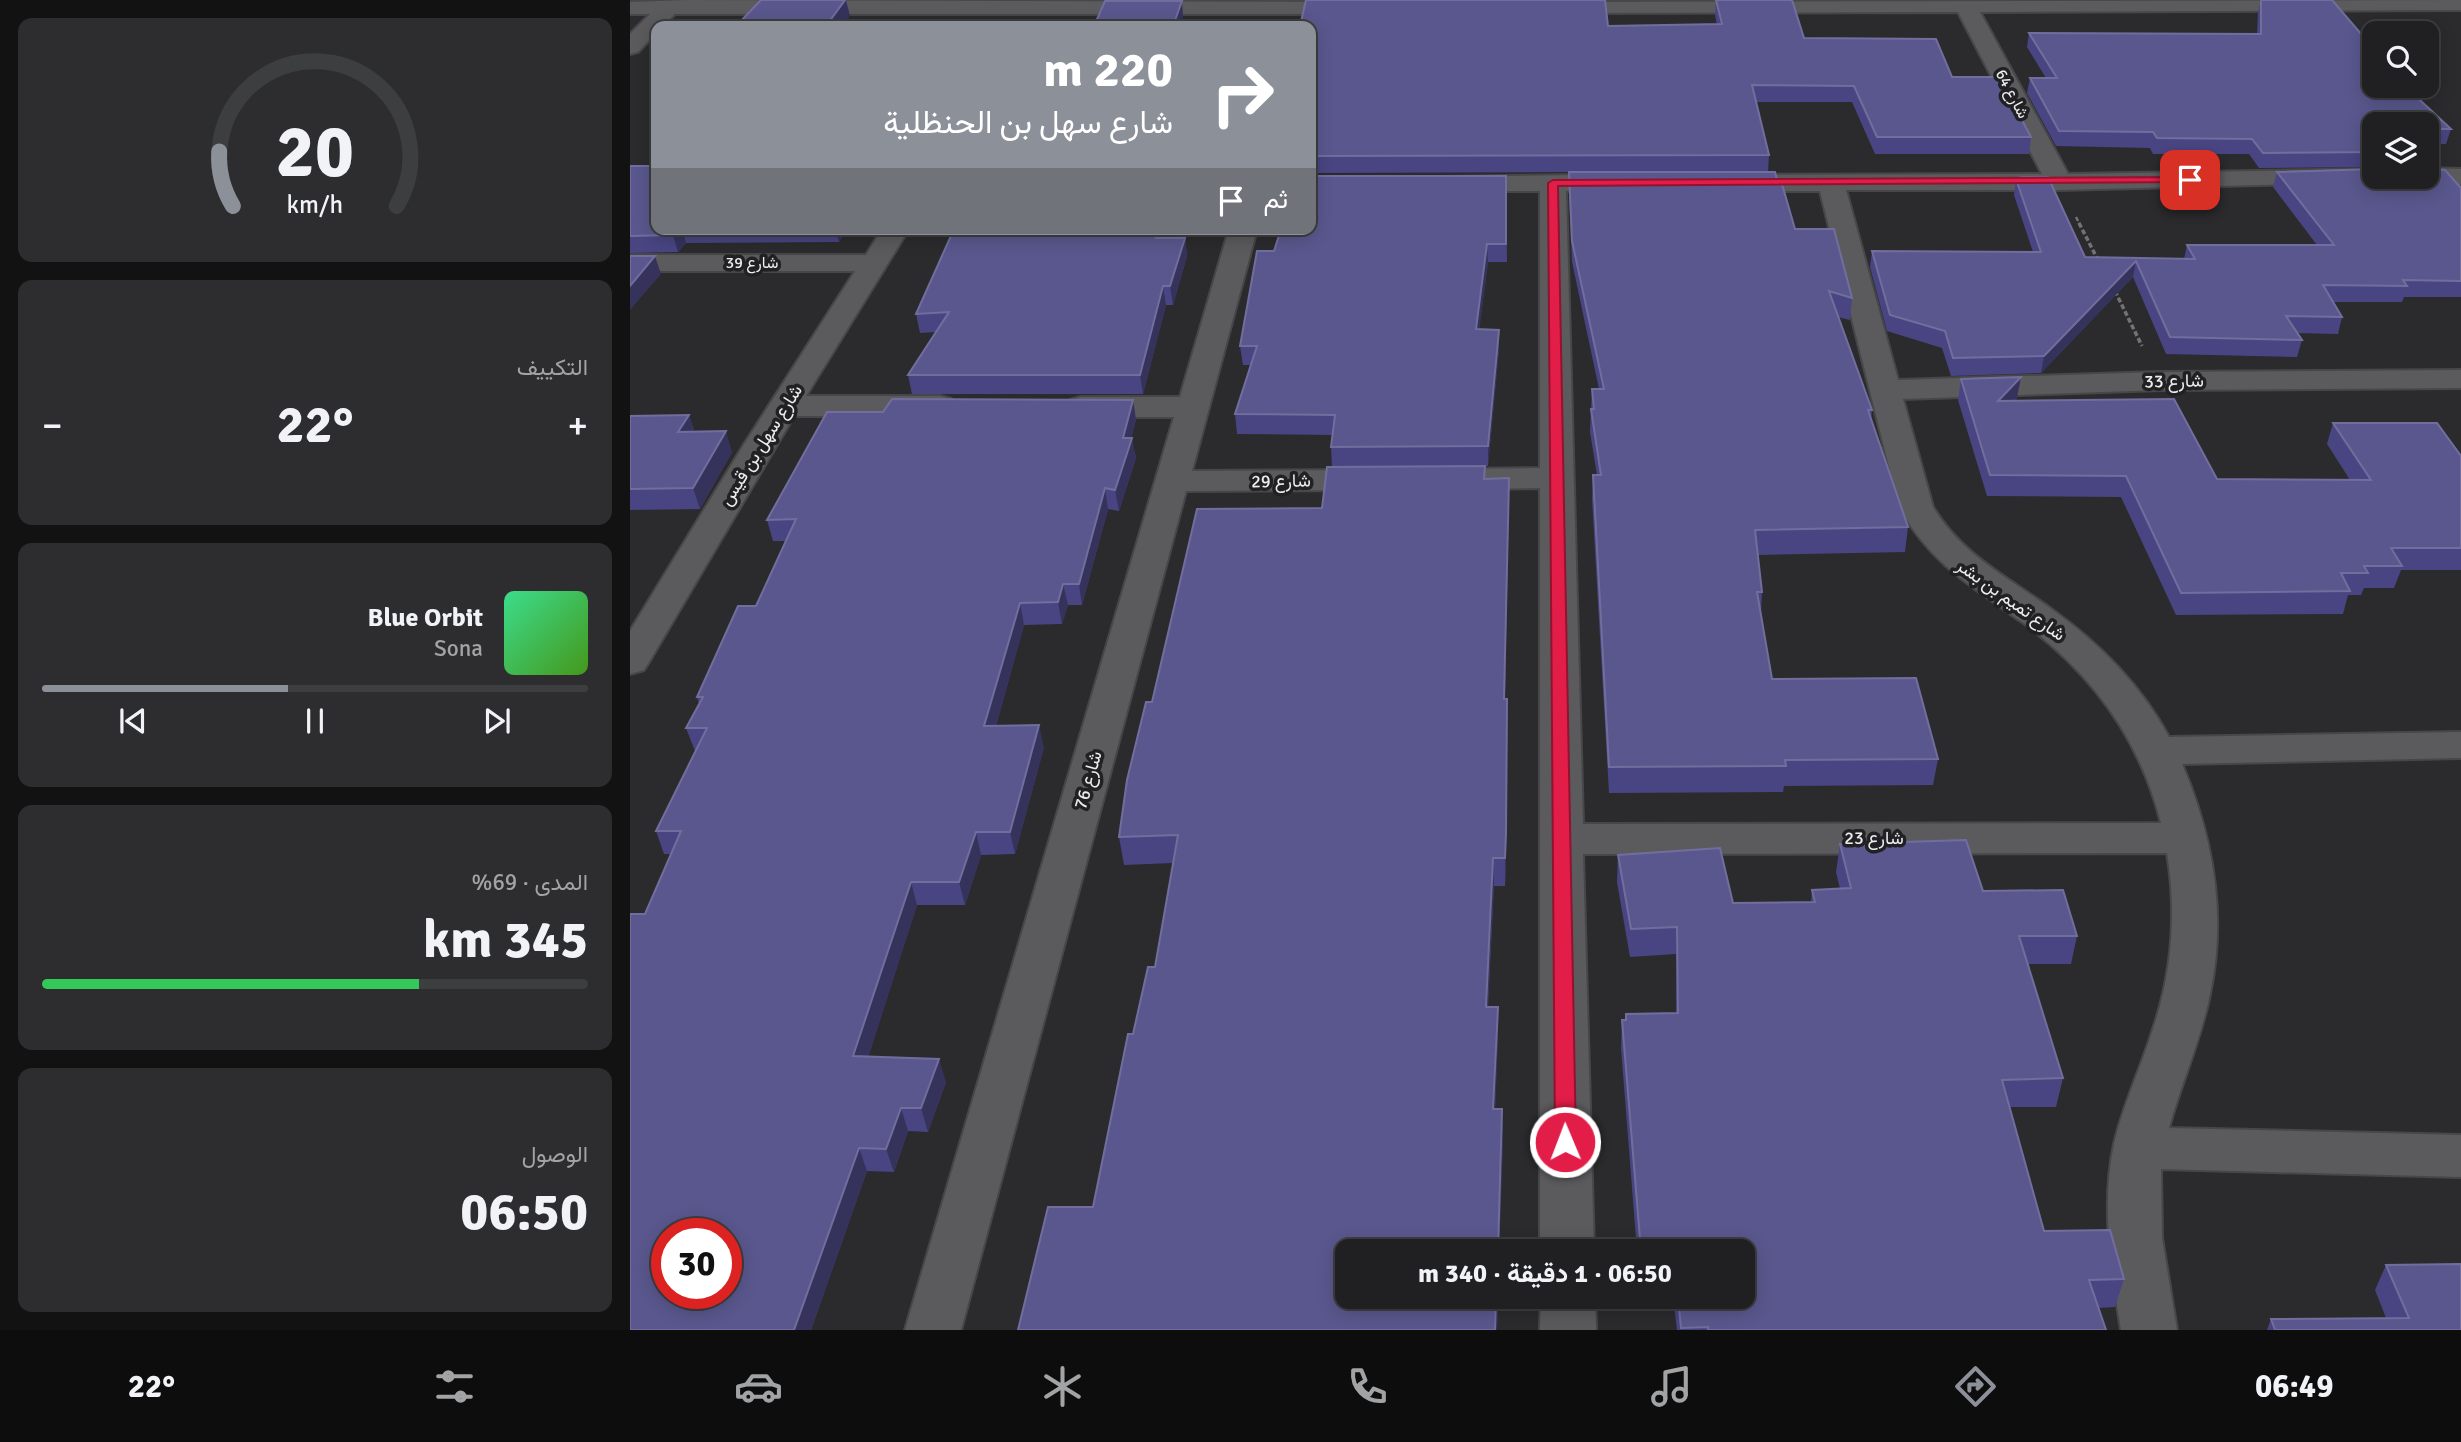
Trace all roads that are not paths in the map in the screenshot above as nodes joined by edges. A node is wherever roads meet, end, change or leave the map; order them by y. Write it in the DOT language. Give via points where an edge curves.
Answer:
graph roads {
  1 [pos="1855,3"];
  2 [pos="673,4"];
  3 [pos="2461,4"];
  4 [pos="1966,6"];
  5 [pos="630,8"];
  6 [pos="1381,8"];
  7 [pos="1535,8"];
  8 [pos="1030,12"];
  9 [pos="656,21"];
  10 [pos="651,26"];
  11 [pos="630,47"];
  12 [pos="2439,176"];
  13 [pos="2362,177"];
  14 [pos="2461,177"];
  15 [pos="2059,182"];
  16 [pos="1432,183"];
  17 [pos="1553,183"];
  18 [pos="1609,183"];
  19 [pos="1706,183"];
  20 [pos="1831,183"];
  21 [pos="892,235"];
  22 [pos="1241,235"];
  23 [pos="630,263"];
  24 [pos="875,263"];
  25 [pos="2461,379"];
  26 [pos="1886,390"];
  27 [pos="785,406"];
  28 [pos="975,407"];
  29 [pos="1057,407"];
  30 [pos="1193,407"];
  31 [pos="1557,478"];
  32 [pos="1172,481"];
  33 [pos="630,662"];
  34 [pos="2461,745"];
  35 [pos="2156,751"];
  36 [pos="2188,838"];
  37 [pos="1560,839"];
  38 [pos="2139,1148"];
  39 [pos="2461,1156"];
  40 [pos="1567,1239"];
  41 [pos="1568,1309"];
  42 [pos="933,1330"];
  43 [pos="1569,1330"];
  44 [pos="2149,1330"];
  1 -- 4 [label="street"];
  1 -- 7 [label="street"];
  2 -- 5 [label="street"];
  2 -- 8 [label="street"];
  2 -- 9 [label="street"];
  3 -- 4 [label="street"];
  4 -- 15 [label="street, شارع 64"];
  6 -- 8 [label="street"];
  10 -- 11 [label="street"];
  12 -- 14 [label="street"];
  13 -- 15 [label="street"];
  15 -- 20 [label="street"];
  16 -- 17 [label="street"];
  17 -- 18 [label="street"];
  17 -- 31 [label="street"];
  19 -- 20 [label="street"];
  20 -- 26 [label="street, شارع تميم بن بشر"];
  21 -- 24 [label="street, شارع سهل بن قيس"];
  22 -- 30 [label="street, شارع 76"];
  23 -- 24 [label="street, شارع 39"];
  24 -- 27 [label="street, شارع سهل بن قيس"];
  25 -- 26 [label="street, شارع 33" via="2160,381"];
  26 -- 35 [label="street, شارع تميم بن بشر" via="1916,507 1937,541 1962,566 2036,615 2095,664 2139,720"];
  27 -- 28 [label="street"];
  27 -- 33 [label="street, شارع سهل بن قيس"];
  29 -- 30 [label="street"];
  30 -- 32 [label="street, شارع 76"];
  31 -- 32 [label="street, شارع 29"];
  31 -- 37 [label="street"];
  32 -- 42 [label="street, شارع 76"];
  34 -- 35 [label="street"];
  35 -- 36 [label="street, شارع تميم بن بشر"];
  36 -- 37 [label="street, شارع 23"];
  36 -- 38 [label="street, شارع تميم بن بشر" via="2197,911 2193,969"];
  37 -- 40 [label="street"];
  38 -- 39 [label="street"];
  38 -- 44 [label="street, شارع تميم بن بشر" via="2135,1215"];
  41 -- 43 [label="street"];
}
